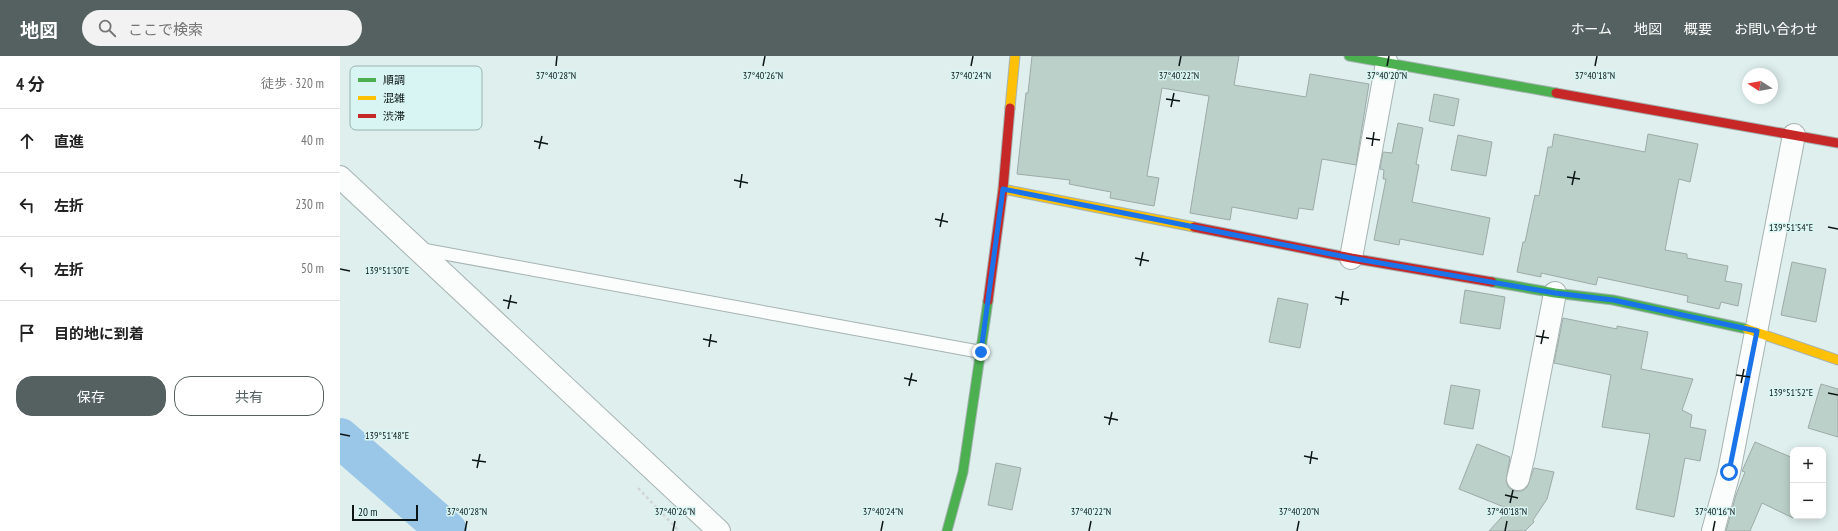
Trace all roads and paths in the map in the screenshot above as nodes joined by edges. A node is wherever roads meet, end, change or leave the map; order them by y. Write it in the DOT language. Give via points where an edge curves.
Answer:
graph roads {
  1 [pos="1015,56"];
  2 [pos="1349,56"];
  3 [pos="1388,63"];
  4 [pos="1794,135"];
  5 [pos="1838,143"];
  6 [pos="340,177"];
  7 [pos="1003,189"];
  8 [pos="418,248"];
  9 [pos="1351,258"];
  10 [pos="1555,293"];
  11 [pos="1757,331"];
  12 [pos="981,352"];
  13 [pos="1838,360"];
  14 [pos="1518,480"];
  15 [pos="719,531"];
  16 [pos="947,531"];
  17 [pos="1713,531"];
  1 -- 7 [label="street"];
  2 -- 3 [label="street"];
  3 -- 4 [label="street"];
  3 -- 9 [label="street"];
  4 -- 5 [label="street"];
  4 -- 11 [label="street"];
  6 -- 8 [label="street"];
  7 -- 9 [label="street"];
  7 -- 12 [label="street"];
  8 -- 12 [label="lane"];
  8 -- 15 [label="street"];
  9 -- 10 [label="street"];
  10 -- 11 [label="street" via="1613,300"];
  10 -- 14 [label="street"];
  11 -- 13 [label="street"];
  11 -- 17 [label="street" via="1729,472"];
  12 -- 16 [label="street" via="963,472"];
}
